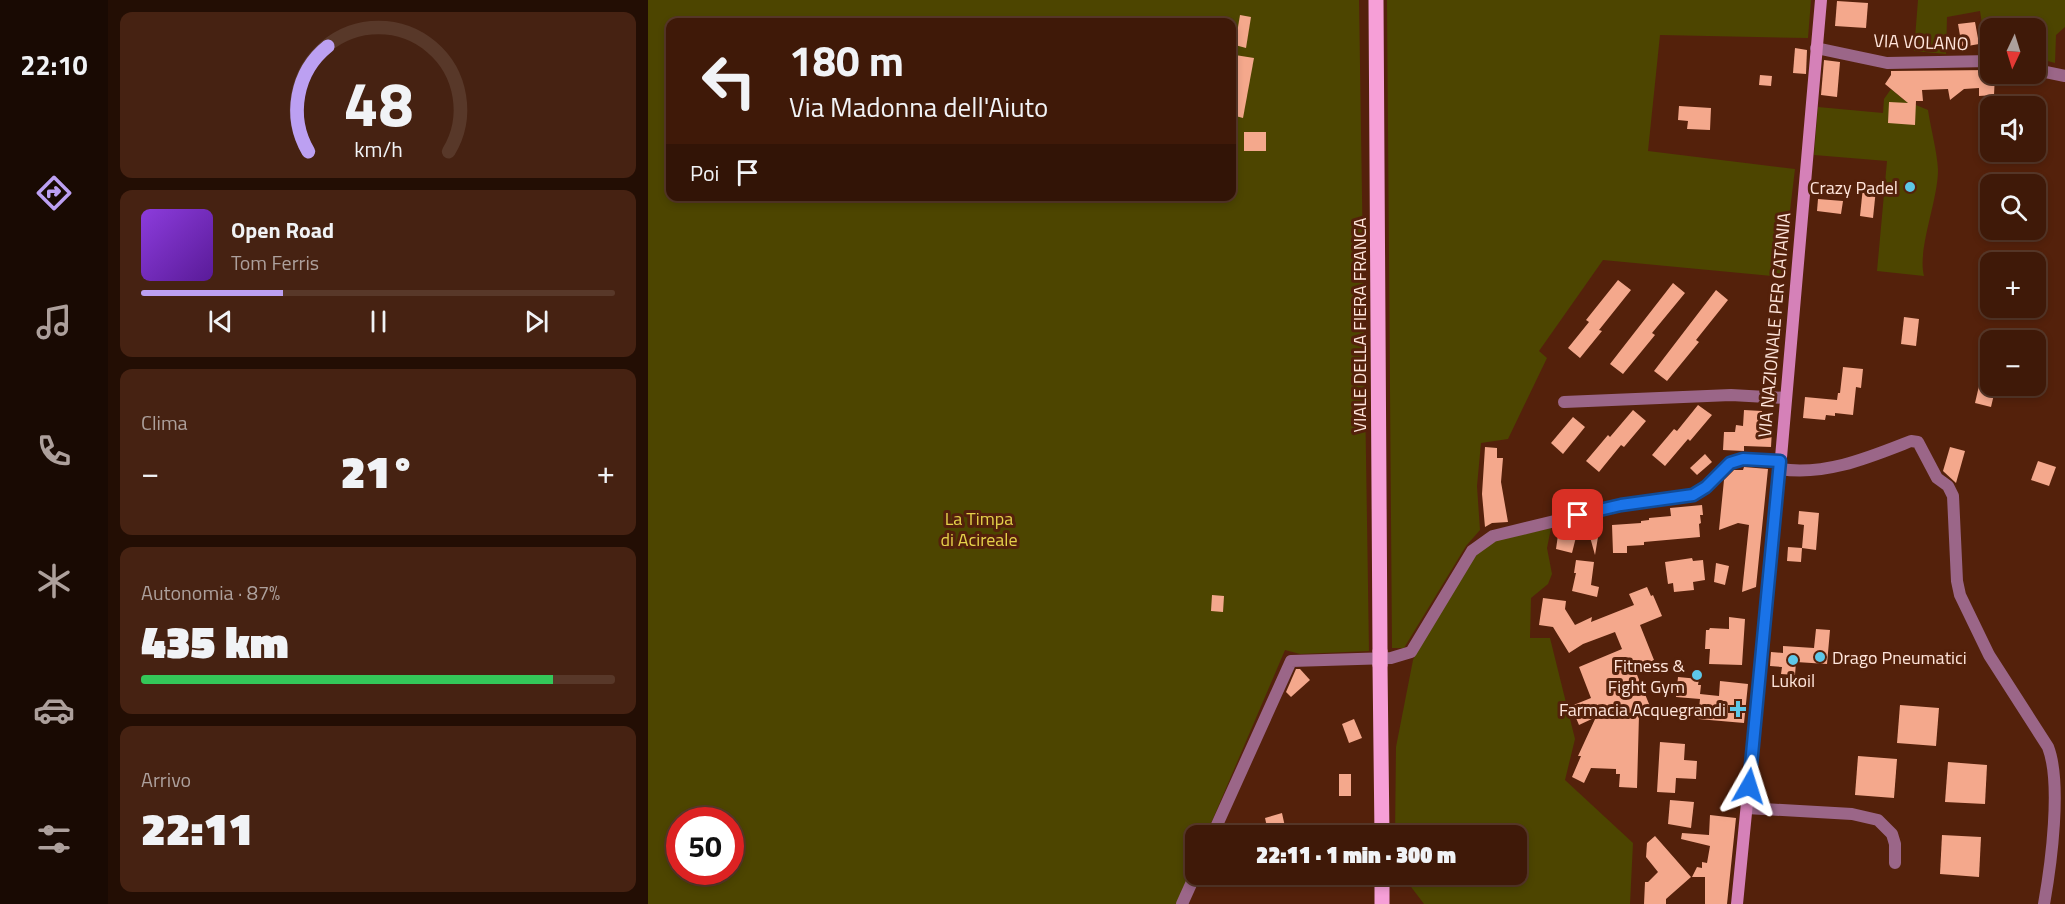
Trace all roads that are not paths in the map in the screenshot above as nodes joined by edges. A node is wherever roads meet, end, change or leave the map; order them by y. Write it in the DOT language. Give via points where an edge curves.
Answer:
graph roads {
  1 [pos="1376,0"];
  2 [pos="1821,0"];
  3 [pos="1816,48"];
  4 [pos="1980,62"];
  5 [pos="2046,71"];
  6 [pos="2065,76"];
  7 [pos="1786,399"];
  8 [pos="1564,402"];
  9 [pos="1780,465"];
  10 [pos="1747,808"];
  11 [pos="1217,825"];
  12 [pos="1382,825"];
  13 [pos="1894,863"];
  14 [pos="1191,885"];
  15 [pos="1382,885"];
  16 [pos="1182,904"];
  17 [pos="1382,904"];
  18 [pos="1737,904"];
  19 [pos="2044,904"];
  1 -- 12 [label="main road, VIALE DELLA FIERA FRANCA"];
  2 -- 3 [label="main road, VIA NAZIONALE PER CATANIA"];
  3 -- 4 [label="street, VIA VOLANO" via="1887,63"];
  3 -- 7 [label="main road, VIA NAZIONALE PER CATANIA"];
  5 -- 6 [label="street"];
  7 -- 8 [label="street" via="1731,395"];
  7 -- 9 [label="main road, VIA NAZIONALE PER CATANIA"];
  9 -- 10 [label="main road, VIA NAZIONALE PER CATANIA"];
  9 -- 11 [label="street" via="1743,459 1730,463 1693,495 1621,505 1493,536 1472,551 1411,652 1390,658 1291,661"];
  9 -- 19 [label="street" via="1790,471 1854,463 1911,441 1918,442 1937,478 1948,486 1953,496 1960,595 1989,655 2052,759 2054,828"];
  10 -- 13 [label="street" via="1852,814 1878,820 1892,834"];
  10 -- 18 [label="main road, VIA NAZIONALE PER CATANIA"];
  14 -- 16 [label="street"];
  15 -- 17 [label="main road"];
}
